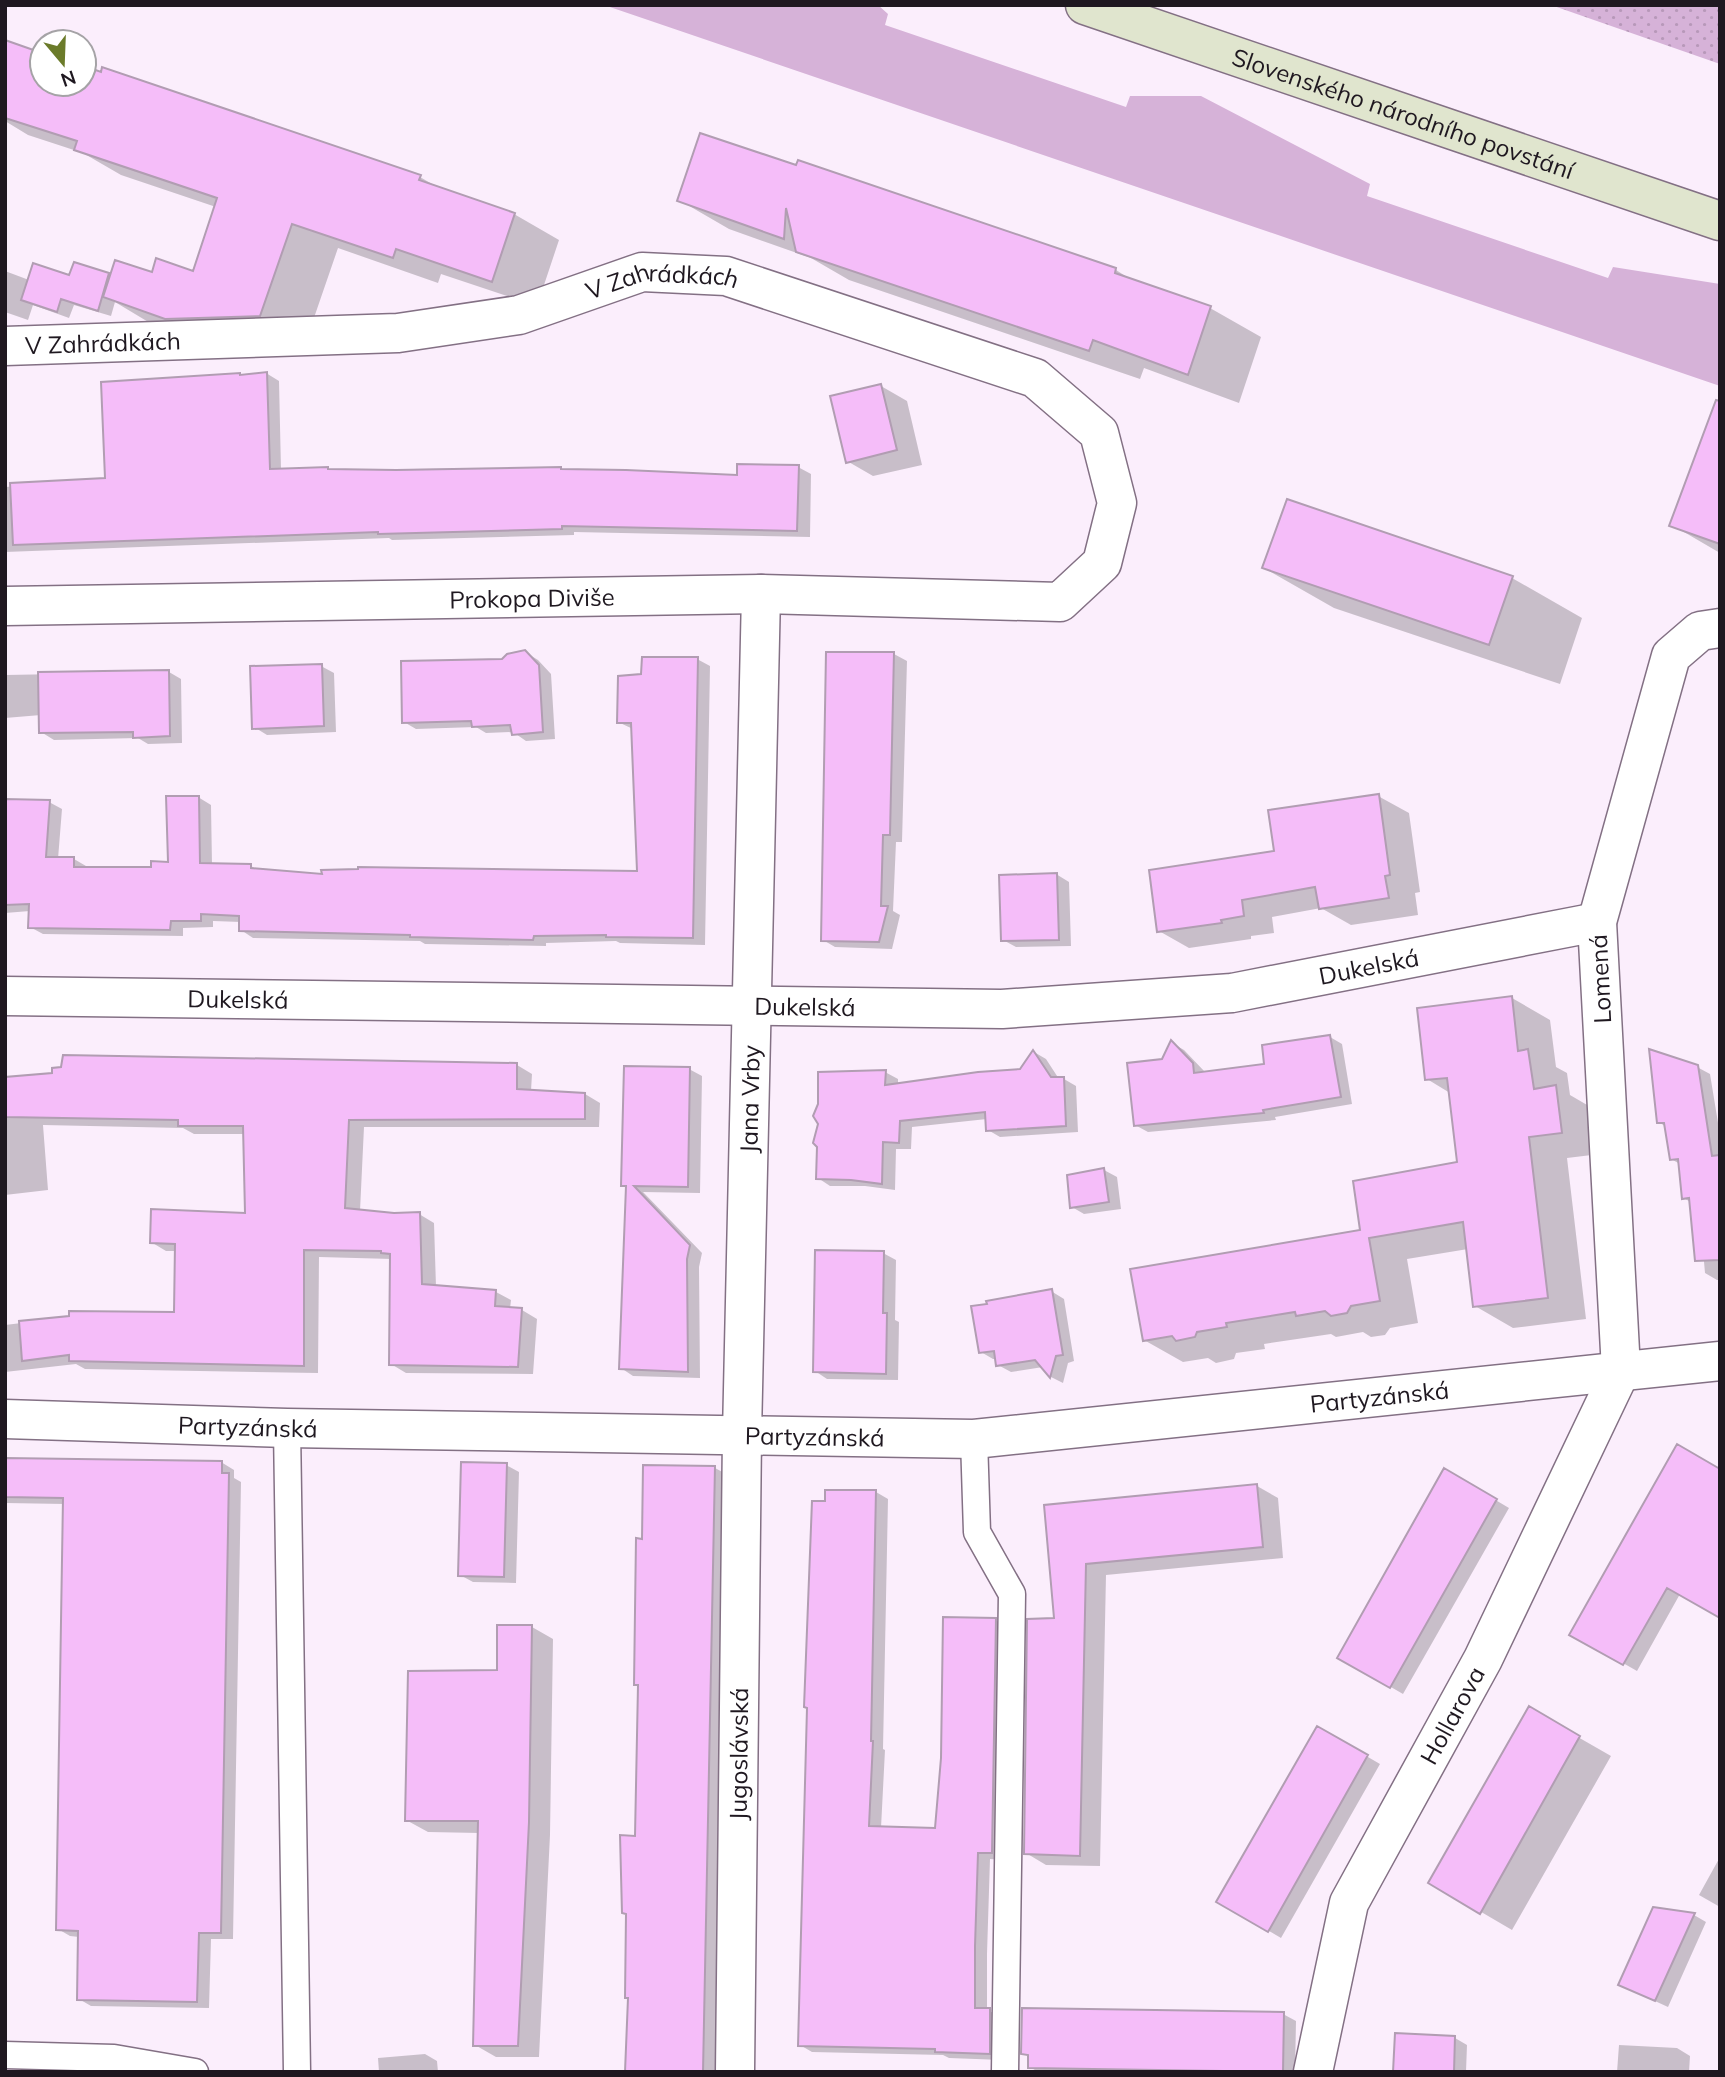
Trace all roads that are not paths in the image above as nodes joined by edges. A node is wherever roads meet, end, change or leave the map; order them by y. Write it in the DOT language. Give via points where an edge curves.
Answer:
graph roads {
  1 [pos="1085,5"];
  2 [pos="1720,221"];
  3 [pos="5,346"];
  4 [pos="761,594"];
  5 [pos="1060,602"];
  6 [pos="5,606"];
  7 [pos="1720,628"];
  8 [pos="1597,922"];
  9 [pos="5,996"];
  10 [pos="751,1007"];
  11 [pos="1720,1361"];
  12 [pos="1621,1370"];
  13 [pos="5,1419"];
  14 [pos="287,1428"];
  15 [pos="742,1434"];
  16 [pos="974,1439"];
  17 [pos="5,2055"];
  18 [pos="114,2065"];
  19 [pos="195,2072"];
  20 [pos="297,2072"];
  21 [pos="735,2072"];
  22 [pos="1005,2072"];
  23 [pos="1313,2072"];
  1 -- 2 [label="street, Slovenského národního povstání"];
  3 -- 5 [label="street, V Zahrádkách" via="398,333 519,315 642,272 726,276 1035,378 1099,433 1117,503 1102,564"];
  4 -- 5 [label="street, Prokopa Diviše"];
  4 -- 6 [label="street, Prokopa Diviše"];
  4 -- 10 [label="street, Jana Vrby"];
  7 -- 8 [label="street, Lomená" via="1700,631 1671,656"];
  8 -- 10 [label="street, Dukelská" via="1232,993 1002,1009"];
  8 -- 12 [label="street, Lomená"];
  9 -- 10 [label="street, Dukelská"];
  10 -- 15 [label="street, Jana Vrby"];
  11 -- 12 [label="street, Partyzánská"];
  12 -- 16 [label="street, Partyzánská"];
  12 -- 23 [label="street, Hollarova" via="1483,1659 1349,1903"];
  13 -- 14 [label="street, Partyzánská"];
  14 -- 15 [label="street, Partyzánská"];
  14 -- 20 [label="lane"];
  15 -- 16 [label="street, Partyzánská"];
  15 -- 21 [label="street, Jugoslávská"];
  16 -- 22 [label="lane" via="978,1532 1012,1594"];
  17 -- 18 [label="lane"];
  18 -- 19 [label="lane"];
}
